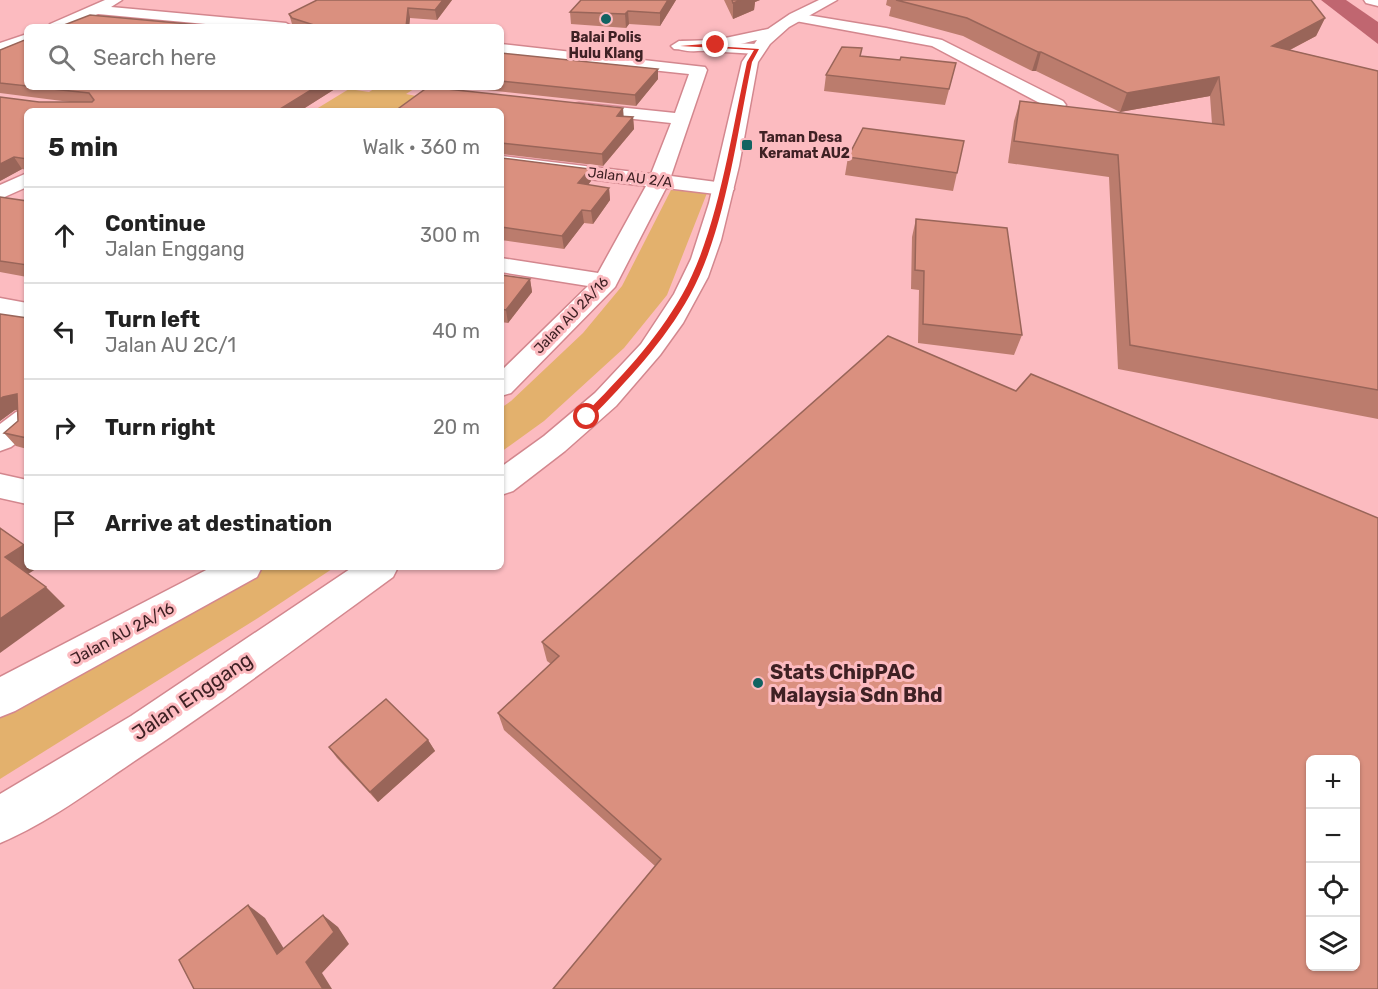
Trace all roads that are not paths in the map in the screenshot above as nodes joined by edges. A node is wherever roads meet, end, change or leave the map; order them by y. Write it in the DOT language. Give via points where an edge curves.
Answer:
graph roads {
  1 [pos="114,0"];
  2 [pos="189,0"];
  3 [pos="830,0"];
  4 [pos="1371,0"];
  5 [pos="1378,2"];
  6 [pos="96,10"];
  7 [pos="173,16"];
  8 [pos="795,17"];
  9 [pos="62,24"];
  10 [pos="225,24"];
  11 [pos="771,33"];
  12 [pos="504,35"];
  13 [pos="24,39"];
  14 [pos="504,40"];
  15 [pos="587,42"];
  16 [pos="658,45"];
  17 [pos="0,48"];
  18 [pos="504,49"];
  19 [pos="683,49"];
  20 [pos="755,51"];
  21 [pos="747,81"];
  22 [pos="1058,105"];
  23 [pos="566,106"];
  24 [pos="681,119"];
  25 [pos="504,162"];
  26 [pos="659,181"];
  27 [pos="724,189"];
  28 [pos="504,265"];
  29 [pos="606,282"];
  30 [pos="0,306"];
  31 [pos="24,310"];
  32 [pos="504,384"];
  33 [pos="24,421"];
  34 [pos="0,440"];
  35 [pos="504,481"];
  36 [pos="0,486"];
  37 [pos="24,491"];
  38 [pos="238,570"];
  39 [pos="376,570"];
  40 [pos="0,698"];
  41 [pos="0,820"];
  1 -- 6 [label="main road"];
  2 -- 7 [label="main road"];
  3 -- 8 [label="main road"];
  4 -- 5 [label="main road"];
  6 -- 7 [label="main road"];
  6 -- 9 [label="main road"];
  7 -- 10 [label="main road"];
  8 -- 11 [label="main road"];
  8 -- 22 [label="main road" via="937,43"];
  11 -- 19 [label="main road"];
  11 -- 20 [label="main road"];
  12 -- 15 [label="main road"];
  13 -- 17 [label="main road"];
  14 -- 19 [label="main road" via="579,48"];
  16 -- 19 [label="main road"];
  18 -- 24 [label="main road, Jalan AU 2A/16" via="699,70"];
  19 -- 20 [label="main road"];
  19 -- 21 [label="main road" via="729,59 738,64"];
  20 -- 21 [label="main road"];
  21 -- 27 [label="main road"];
  23 -- 24 [label="main road"];
  24 -- 26 [label="main road, Jalan AU 2A/16"];
  25 -- 26 [label="main road, Jalan AU 2/A"];
  26 -- 27 [label="main road, Jalan AU 2/A"];
  26 -- 29 [label="main road, Jalan AU 2A/16"];
  27 -- 35 [label="main road" via="691,285 661,334 587,417"];
  28 -- 29 [label="main road"];
  29 -- 32 [label="main road, Jalan AU 2A/16"];
  30 -- 31 [label="main road"];
  33 -- 34 [label="main road"];
  36 -- 37 [label="main road"];
  38 -- 40 [label="main road, Jalan AU 2A/16"];
  39 -- 41 [label="main road, Jalan Enggang" via="202,691"];
}
